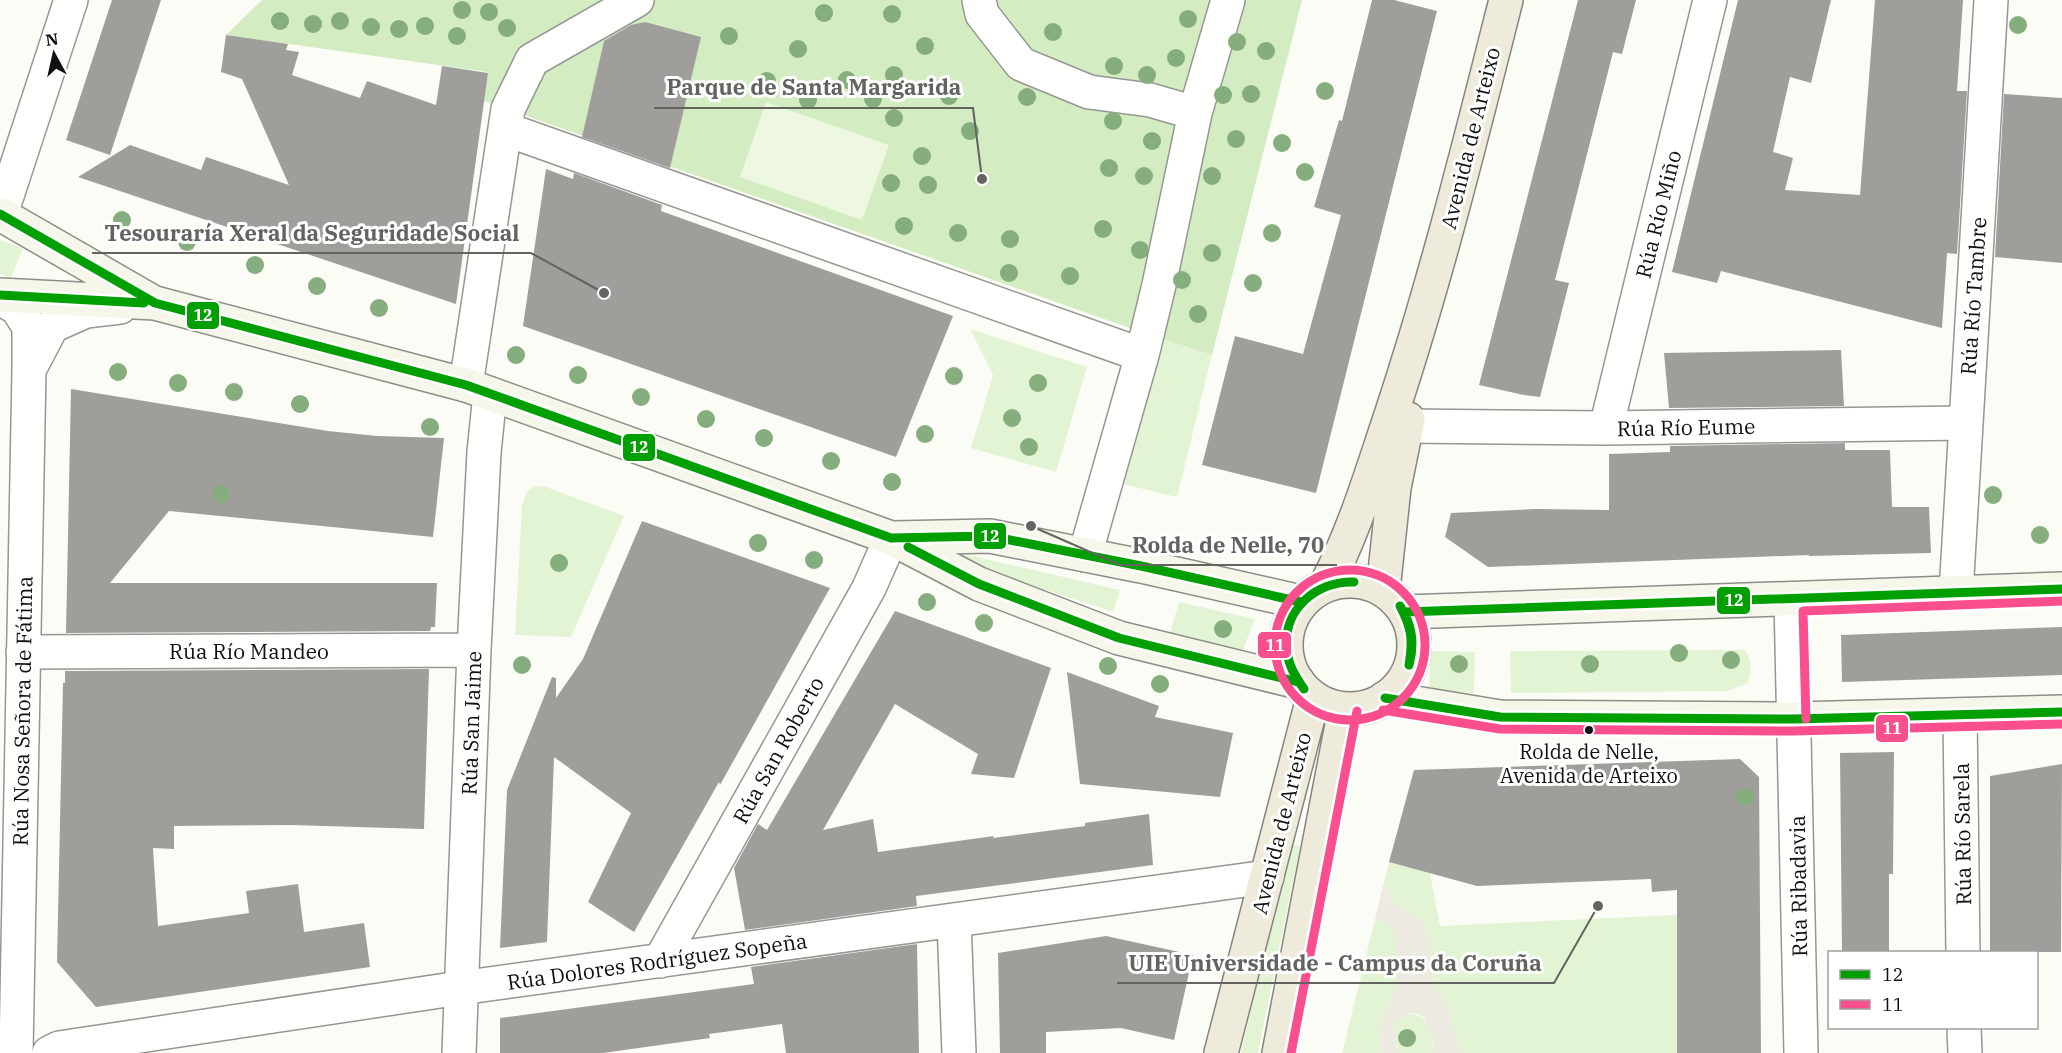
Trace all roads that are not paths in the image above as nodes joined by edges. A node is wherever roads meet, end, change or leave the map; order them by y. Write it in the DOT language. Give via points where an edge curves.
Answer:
graph roads {
  1 [pos="70,0"];
  2 [pos="637,0"];
  3 [pos="980,0"];
  4 [pos="1227,0"];
  5 [pos="1506,0"];
  6 [pos="1710,0"];
  7 [pos="1991,0"];
  8 [pos="1195,113"];
  9 [pos="507,119"];
  10 [pos="1,214"];
  11 [pos="1435,276"];
  12 [pos="0,296"];
  13 [pos="155,303"];
  14 [pos="1142,355"];
  15 [pos="29,370"];
  16 [pos="478,389"];
  17 [pos="1965,423"];
  18 [pos="1406,426"];
  19 [pos="1605,428"];
  20 [pos="891,538"];
  21 [pos="1085,555"];
  22 [pos="2062,589"];
  23 [pos="1956,593"];
  24 [pos="1314,594"];
  25 [pos="1791,599"];
  26 [pos="1394,601"];
  27 [pos="474,650"];
  28 [pos="23,652"];
  29 [pos="1305,690"];
  30 [pos="1385,698"];
  31 [pos="1345,709"];
  32 [pos="2062,712"];
  33 [pos="1960,715"];
  34 [pos="1794,719"];
  35 [pos="1267,877"];
  36 [pos="954,921"];
  37 [pos="1963,951"];
  38 [pos="660,961"];
  39 [pos="8,982"];
  40 [pos="460,988"];
  41 [pos="1964,1029"];
  42 [pos="16,1053"];
  43 [pos="49,1053"];
  44 [pos="459,1053"];
  45 [pos="958,1053"];
  46 [pos="1221,1053"];
  47 [pos="1279,1053"];
  48 [pos="1801,1053"];
  49 [pos="1965,1053"];
  1 -- 10 [label="street"];
  2 -- 9 [label="street, Rúa San Jaime" via="532,60"];
  3 -- 8 [label="street" via="982,14 1021,64 1089,92 1150,100"];
  4 -- 8 [label="street"];
  5 -- 11 [label="main road, Avenida de Arteixo"];
  6 -- 19 [label="street, Rúa Río Miño"];
  7 -- 17 [label="street, Rúa Río Tambre"];
  8 -- 14 [label="street"];
  9 -- 14 [label="street"];
  9 -- 16 [label="street, Rúa San Jaime"];
  10 -- 13 [label="street"];
  11 -- 18 [label="main road, Avenida de Arteixo"];
  11 -- 24 [label="main road, Avenida de Arteixo" via="1365,496 1342,555"];
  12 -- 13 [label="street"];
  12 -- 15 [label="street, Rúa Nosa Señora de Fátima" via="17,308 29,327"];
  13 -- 15 [label="street, Rúa Nosa Señora de Fátima" via="86,311 52,326"];
  13 -- 16 [label="street"];
  14 -- 21 [label="street"];
  15 -- 28 [label="street, Rúa Nosa Señora de Fátima"];
  16 -- 20 [label="street"];
  16 -- 27 [label="street, Rúa San Jaime" via="484,452"];
  17 -- 19 [label="street, Rúa Río Eume"];
  17 -- 23 [label="street, Rúa Río Tambre"];
  18 -- 19 [label="street, Rúa Río Eume"];
  18 -- 26 [label="main road, Avenida de Arteixo" via="1394,488"];
  20 -- 21 [label="street" via="990,536"];
  20 -- 29 [label="street" via="980,585 1119,638"];
  20 -- 38 [label="street, Rúa San Roberto" via="869,588"];
  21 -- 24 [label="street"];
  22 -- 23 [label="street"];
  23 -- 25 [label="street"];
  24 -- 26 [label="main road" via="1345,581 1364,583"];
  24 -- 29 [label="main road" via="1290,620 1286,641 1288,663"];
  25 -- 26 [label="street"];
  25 -- 34 [label="street, Rúa Ribadavia"];
  26 -- 30 [label="main road" via="1412,630 1414,649 1400,685"];
  27 -- 28 [label="street, Rúa Río Mandeo"];
  27 -- 40 [label="street, Rúa San Jaime"];
  28 -- 39 [label="street, Rúa Nosa Señora de Fátima"];
  29 -- 31 [label="main road" via="1328,705"];
  29 -- 35 [label="main road, Avenida de Arteixo"];
  30 -- 31 [label="main road" via="1366,707"];
  30 -- 34 [label="street" via="1500,717"];
  31 -- 47 [label="main road, Avenida de Arteixo"];
  32 -- 33 [label="street"];
  33 -- 34 [label="street"];
  33 -- 37 [label="street, Rúa Río Sarela"];
  34 -- 48 [label="street, Rúa Ribadavia"];
  35 -- 36 [label="street, Rúa Dolores Rodríguez Sopeña"];
  35 -- 46 [label="main road, Avenida de Arteixo"];
  36 -- 38 [label="street, Rúa Dolores Rodríguez Sopeña"];
  36 -- 45 [label="street"];
  38 -- 40 [label="street, Rúa Dolores Rodríguez Sopeña"];
  39 -- 42 [label="street, Rúa Nosa Señora de Fátima"];
  40 -- 43 [label="street, Rúa Dolores Rodríguez Sopeña" via="59,1048"];
  40 -- 44 [label="street, Rúa San Jaime"];
  41 -- 49 [label="street"];
}
